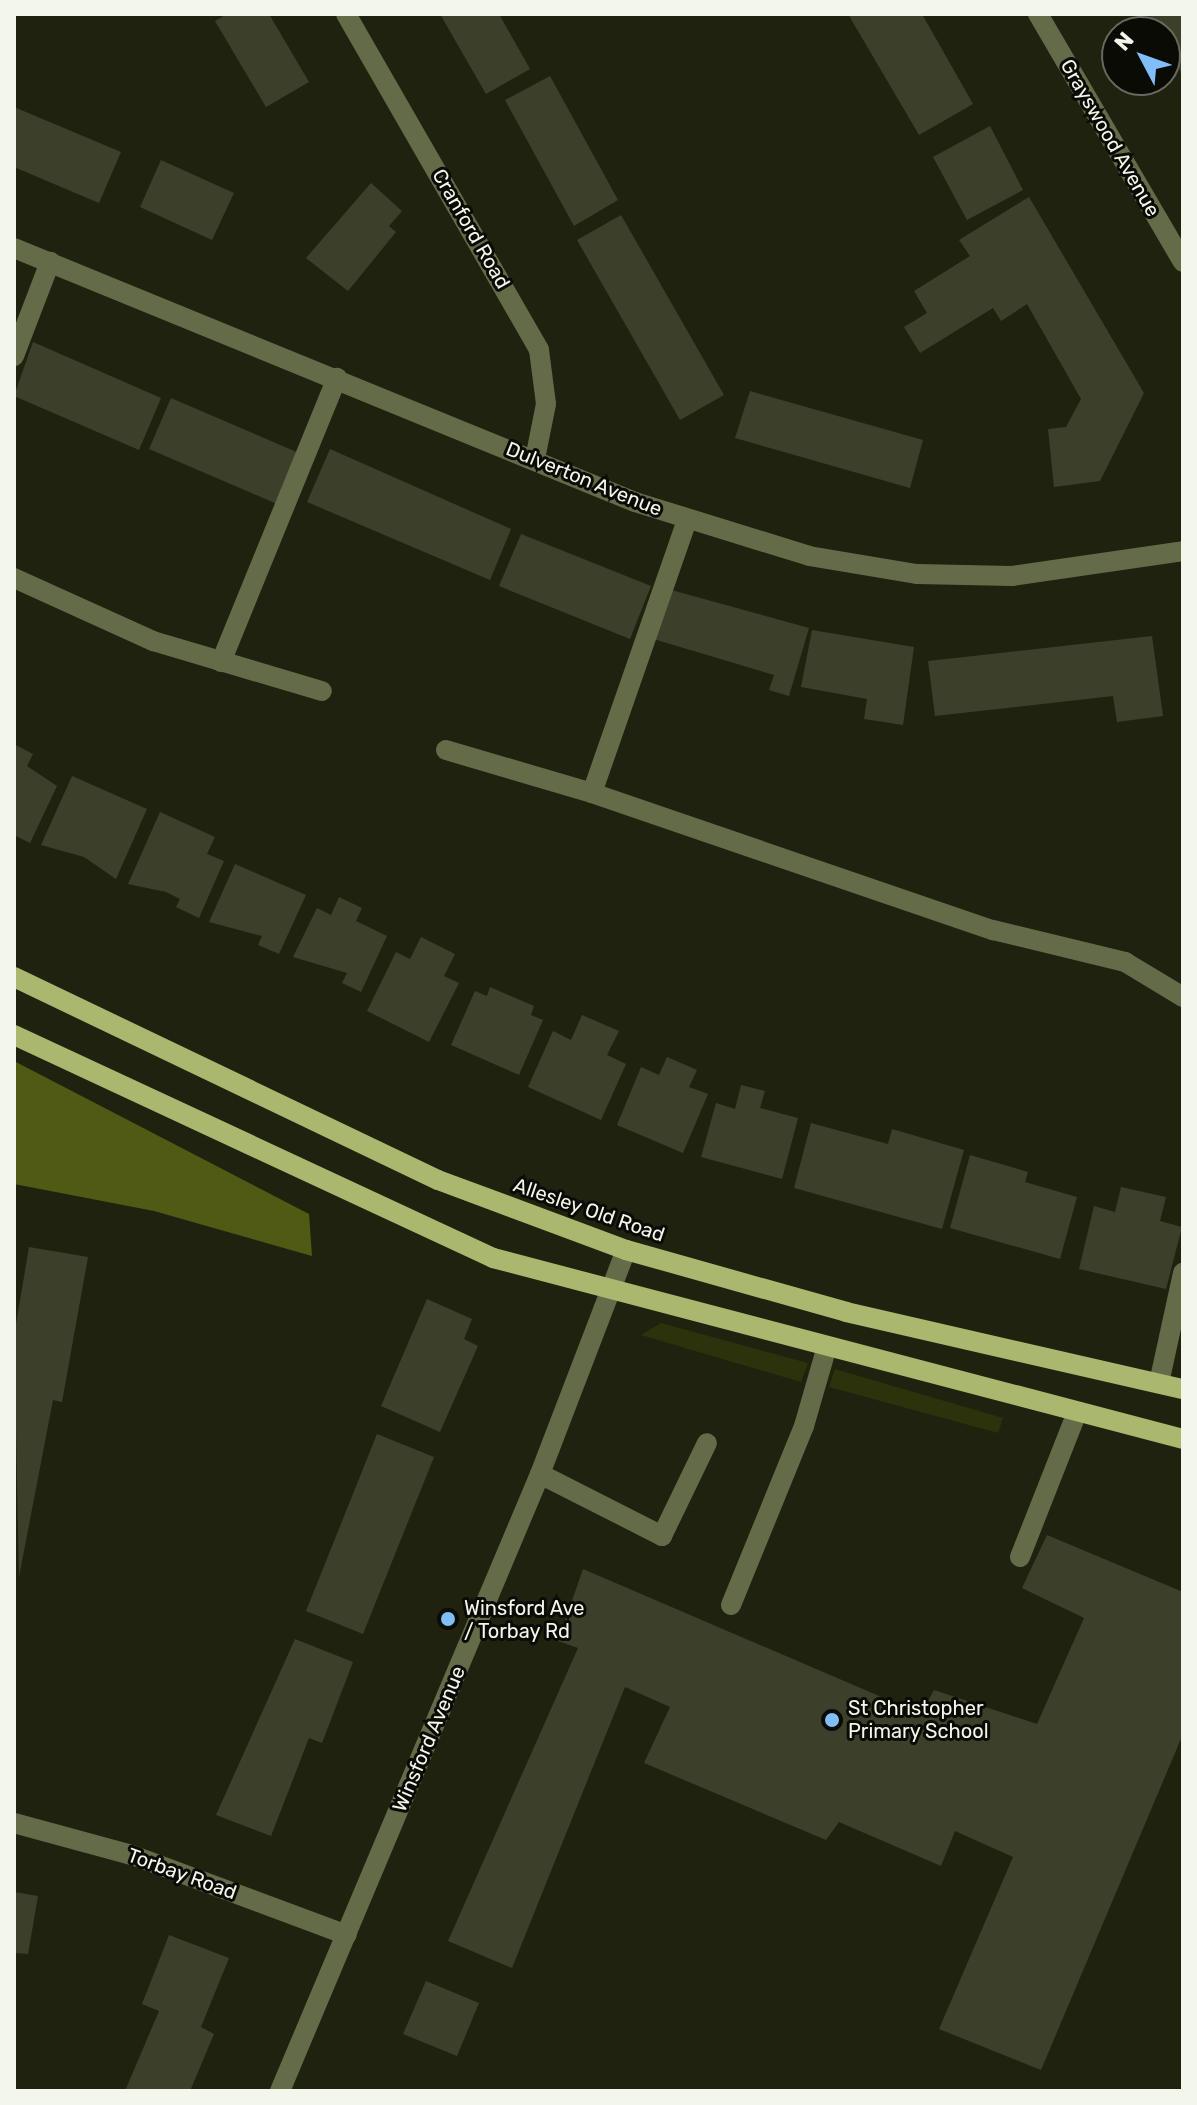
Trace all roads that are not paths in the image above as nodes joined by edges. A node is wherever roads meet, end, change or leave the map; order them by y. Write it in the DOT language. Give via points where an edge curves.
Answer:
graph roads {
  1 [pos="346,14"];
  2 [pos="1038,14"];
  3 [pos="14,248"];
  4 [pos="50,262"];
  5 [pos="1183,262"];
  6 [pos="14,356"];
  7 [pos="337,378"];
  8 [pos="535,459"];
  9 [pos="687,520"];
  10 [pos="1183,551"];
  11 [pos="14,578"];
  12 [pos="221,662"];
  13 [pos="322,691"];
  14 [pos="446,750"];
  15 [pos="592,793"];
  16 [pos="14,977"];
  17 [pos="1183,997"];
  18 [pos="14,1035"];
  19 [pos="626,1250"];
  20 [pos="1183,1273"];
  21 [pos="608,1292"];
  22 [pos="826,1350"];
  23 [pos="1159,1383"];
  24 [pos="1183,1389"];
  25 [pos="1076,1415"];
  26 [pos="1183,1439"];
  27 [pos="707,1443"];
  28 [pos="540,1474"];
  29 [pos="1020,1557"];
  30 [pos="731,1605"];
  31 [pos="14,1823"];
  32 [pos="347,1935"];
  33 [pos="280,2091"];
  1 -- 8 [label="street, Cranford Road" via="539,350 546,404"];
  2 -- 5 [label="street, Grayswood Avenue"];
  3 -- 4 [label="street, Dulverton Avenue"];
  4 -- 6 [label="street"];
  4 -- 7 [label="street, Dulverton Avenue"];
  7 -- 8 [label="street, Dulverton Avenue"];
  7 -- 12 [label="street"];
  8 -- 9 [label="street, Dulverton Avenue"];
  9 -- 10 [label="street, Dulverton Avenue" via="809,556 917,574 1012,576"];
  9 -- 15 [label="street"];
  11 -- 12 [label="street" via="153,641"];
  12 -- 13 [label="street"];
  14 -- 15 [label="street"];
  15 -- 17 [label="street" via="993,930 1125,962"];
  16 -- 19 [label="main road, Allesley Old Road" via="438,1180"];
  18 -- 21 [label="main road" via="493,1258"];
  19 -- 21 [label="street, Winsford Avenue"];
  19 -- 23 [label="main road, Allesley Old Road" via="846,1312"];
  20 -- 23 [label="street"];
  21 -- 22 [label="main road"];
  21 -- 28 [label="street, Winsford Avenue"];
  22 -- 25 [label="main road"];
  22 -- 30 [label="street" via="804,1426"];
  23 -- 24 [label="main road, Allesley Old Road"];
  25 -- 26 [label="main road"];
  25 -- 29 [label="street"];
  27 -- 28 [label="street" via="662,1536"];
  28 -- 32 [label="street, Winsford Avenue"];
  31 -- 32 [label="street, Torbay Road" via="132,1855"];
  32 -- 33 [label="street, Winsford Avenue"];
}
